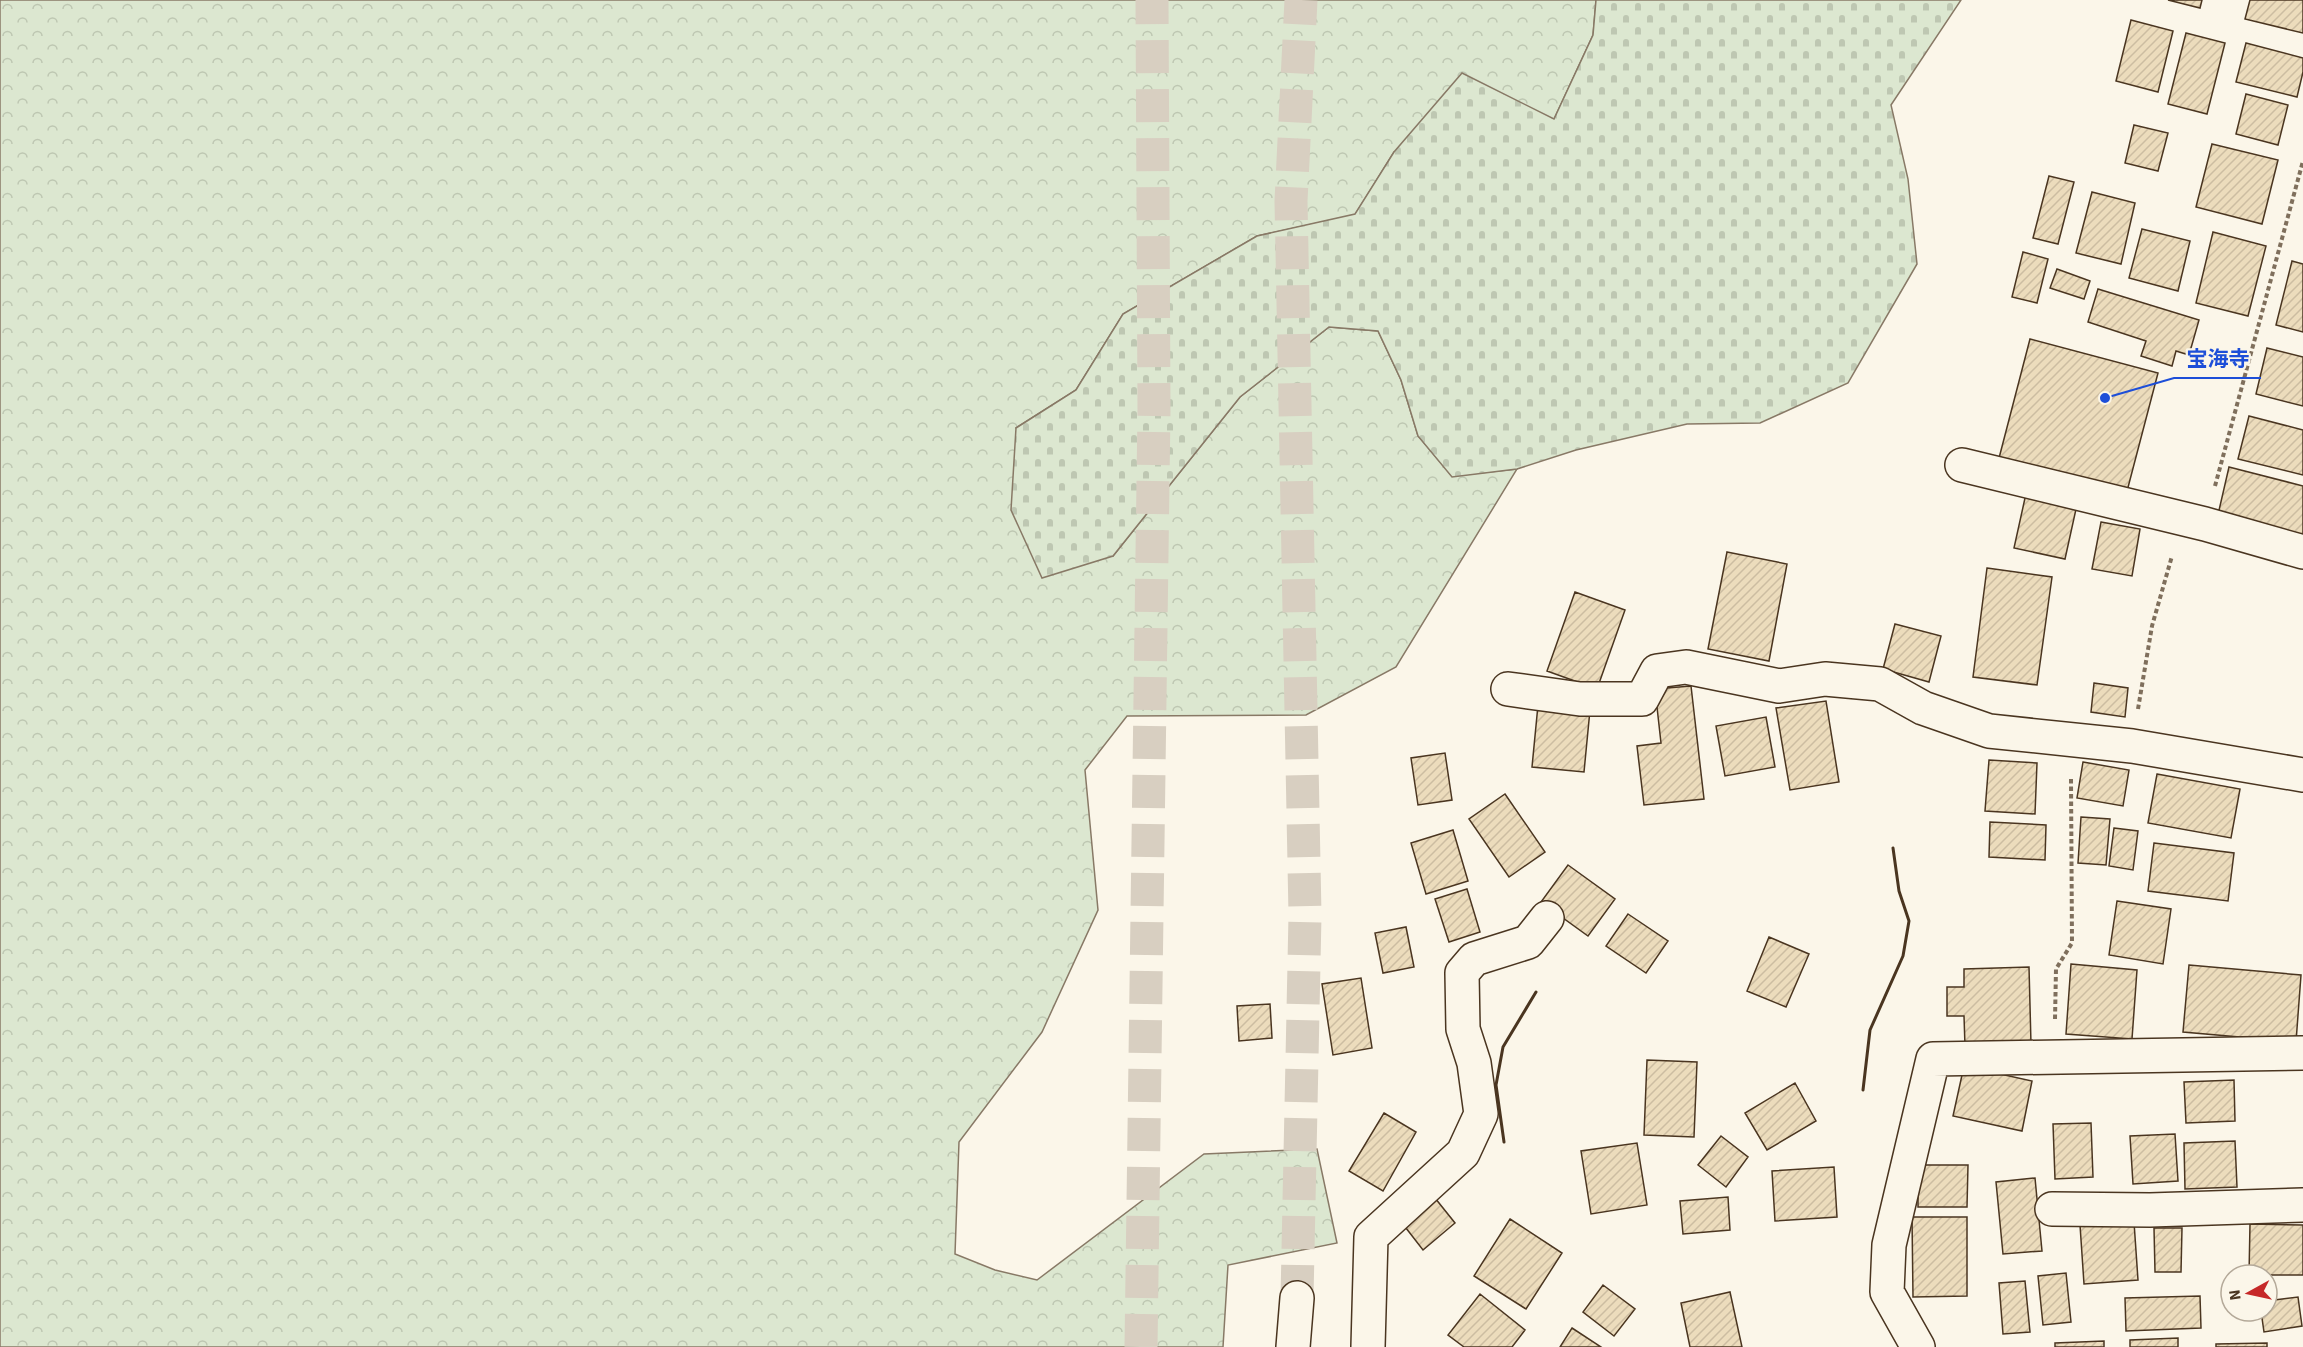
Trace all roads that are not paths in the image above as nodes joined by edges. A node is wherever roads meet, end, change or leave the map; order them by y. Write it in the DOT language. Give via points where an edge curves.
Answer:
graph roads {
  1 [pos="1962,465"];
  2 [pos="2303,552"];
  3 [pos="1508,689"];
  4 [pos="2303,775"];
  5 [pos="1547,918"];
  6 [pos="2303,1053"];
  7 [pos="2303,1205"];
  8 [pos="2052,1209"];
  9 [pos="1297,1298"];
  10 [pos="1293,1347"];
  11 [pos="1368,1347"];
  12 [pos="1918,1347"];
  1 -- 2 [label="main road"];
  3 -- 4 [label="main road" via="1580,699 1642,699 1658,672 1686,668 1779,686 1825,679 1880,684 1923,708 1989,731 2132,746"];
  5 -- 11 [label="main road" via="1528,942 1474,959 1462,973 1463,1029 1474,1063 1481,1114 1463,1153 1371,1237"];
  6 -- 12 [label="main road" via="1933,1059 1888,1245 1887,1292"];
  7 -- 8 [label="main road"];
  9 -- 10 [label="main road"];
}
